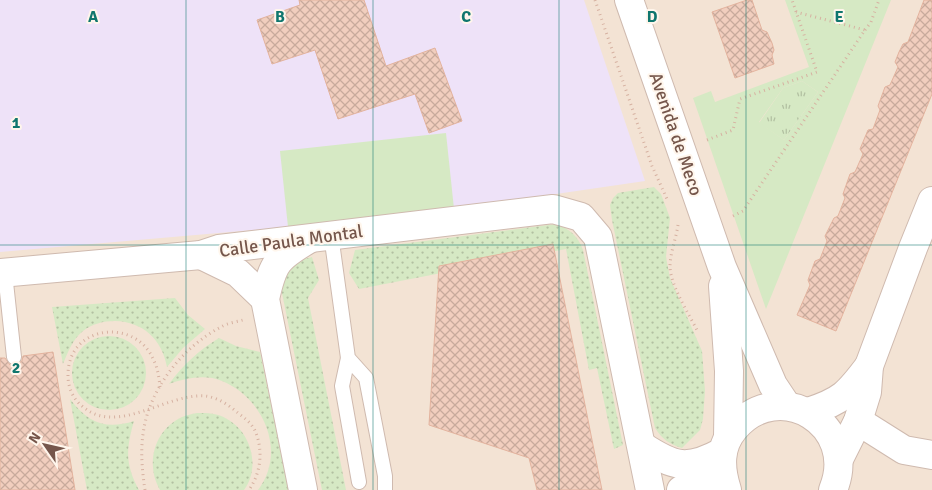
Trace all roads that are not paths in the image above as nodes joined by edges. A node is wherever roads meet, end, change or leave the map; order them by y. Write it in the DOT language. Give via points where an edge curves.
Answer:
graph roads {
  1 [pos="629,0"];
  2 [pos="932,201"];
  3 [pos="320,236"];
  4 [pos="922,251"];
  5 [pos="201,255"];
  6 [pos="722,267"];
  7 [pos="2,273"];
  8 [pos="265,299"];
  9 [pos="14,357"];
  10 [pos="348,358"];
  11 [pos="869,366"];
  12 [pos="797,409"];
  13 [pos="858,421"];
  14 [pos="725,444"];
  15 [pos="642,446"];
  16 [pos="932,455"];
  17 [pos="839,459"];
  18 [pos="360,482"];
  19 [pos="303,490"];
  20 [pos="385,490"];
  21 [pos="650,490"];
  22 [pos="681,490"];
  23 [pos="722,490"];
  24 [pos="727,490"];
  25 [pos="833,490"];
  1 -- 6 [label="street, Avenida de Meco"];
  2 -- 4 [label="street"];
  3 -- 5 [label="street, Calle Paula Montal" via="218,249"];
  3 -- 8 [label="street" via="281,257 271,273"];
  3 -- 10 [label="lane"];
  3 -- 15 [label="street, Calle Paula Montal" via="553,209 581,217 598,237"];
  4 -- 11 [label="street"];
  5 -- 7 [label="street, Calle Paula Montal"];
  5 -- 8 [label="street" via="238,273"];
  6 -- 12 [label="street, Avenida de Meco" via="773,385"];
  6 -- 14 [label="street, Avenida de Meco" via="729,371"];
  7 -- 9 [label="lane"];
  8 -- 19 [label="street"];
  10 -- 18 [label="lane" via="342,386"];
  10 -- 20 [label="lane" via="366,378"];
  11 -- 12 [label="street" via="841,398"];
  11 -- 13 [label="street" via="867,392"];
  12 -- 14 [label="street" via="763,408 742,419"];
  12 -- 17 [label="street, Avenida de Meco" via="824,424 834,440"];
  13 -- 16 [label="street" via="904,450"];
  13 -- 17 [label="street"];
  14 -- 15 [label="street" via="707,460 688,466 664,460"];
  14 -- 24 [label="street, Avenida de Meco" via="722,473"];
  15 -- 21 [label="street"];
  17 -- 25 [label="street"];
  22 -- 23 [label="street" via="693,482 710,483"];
}
